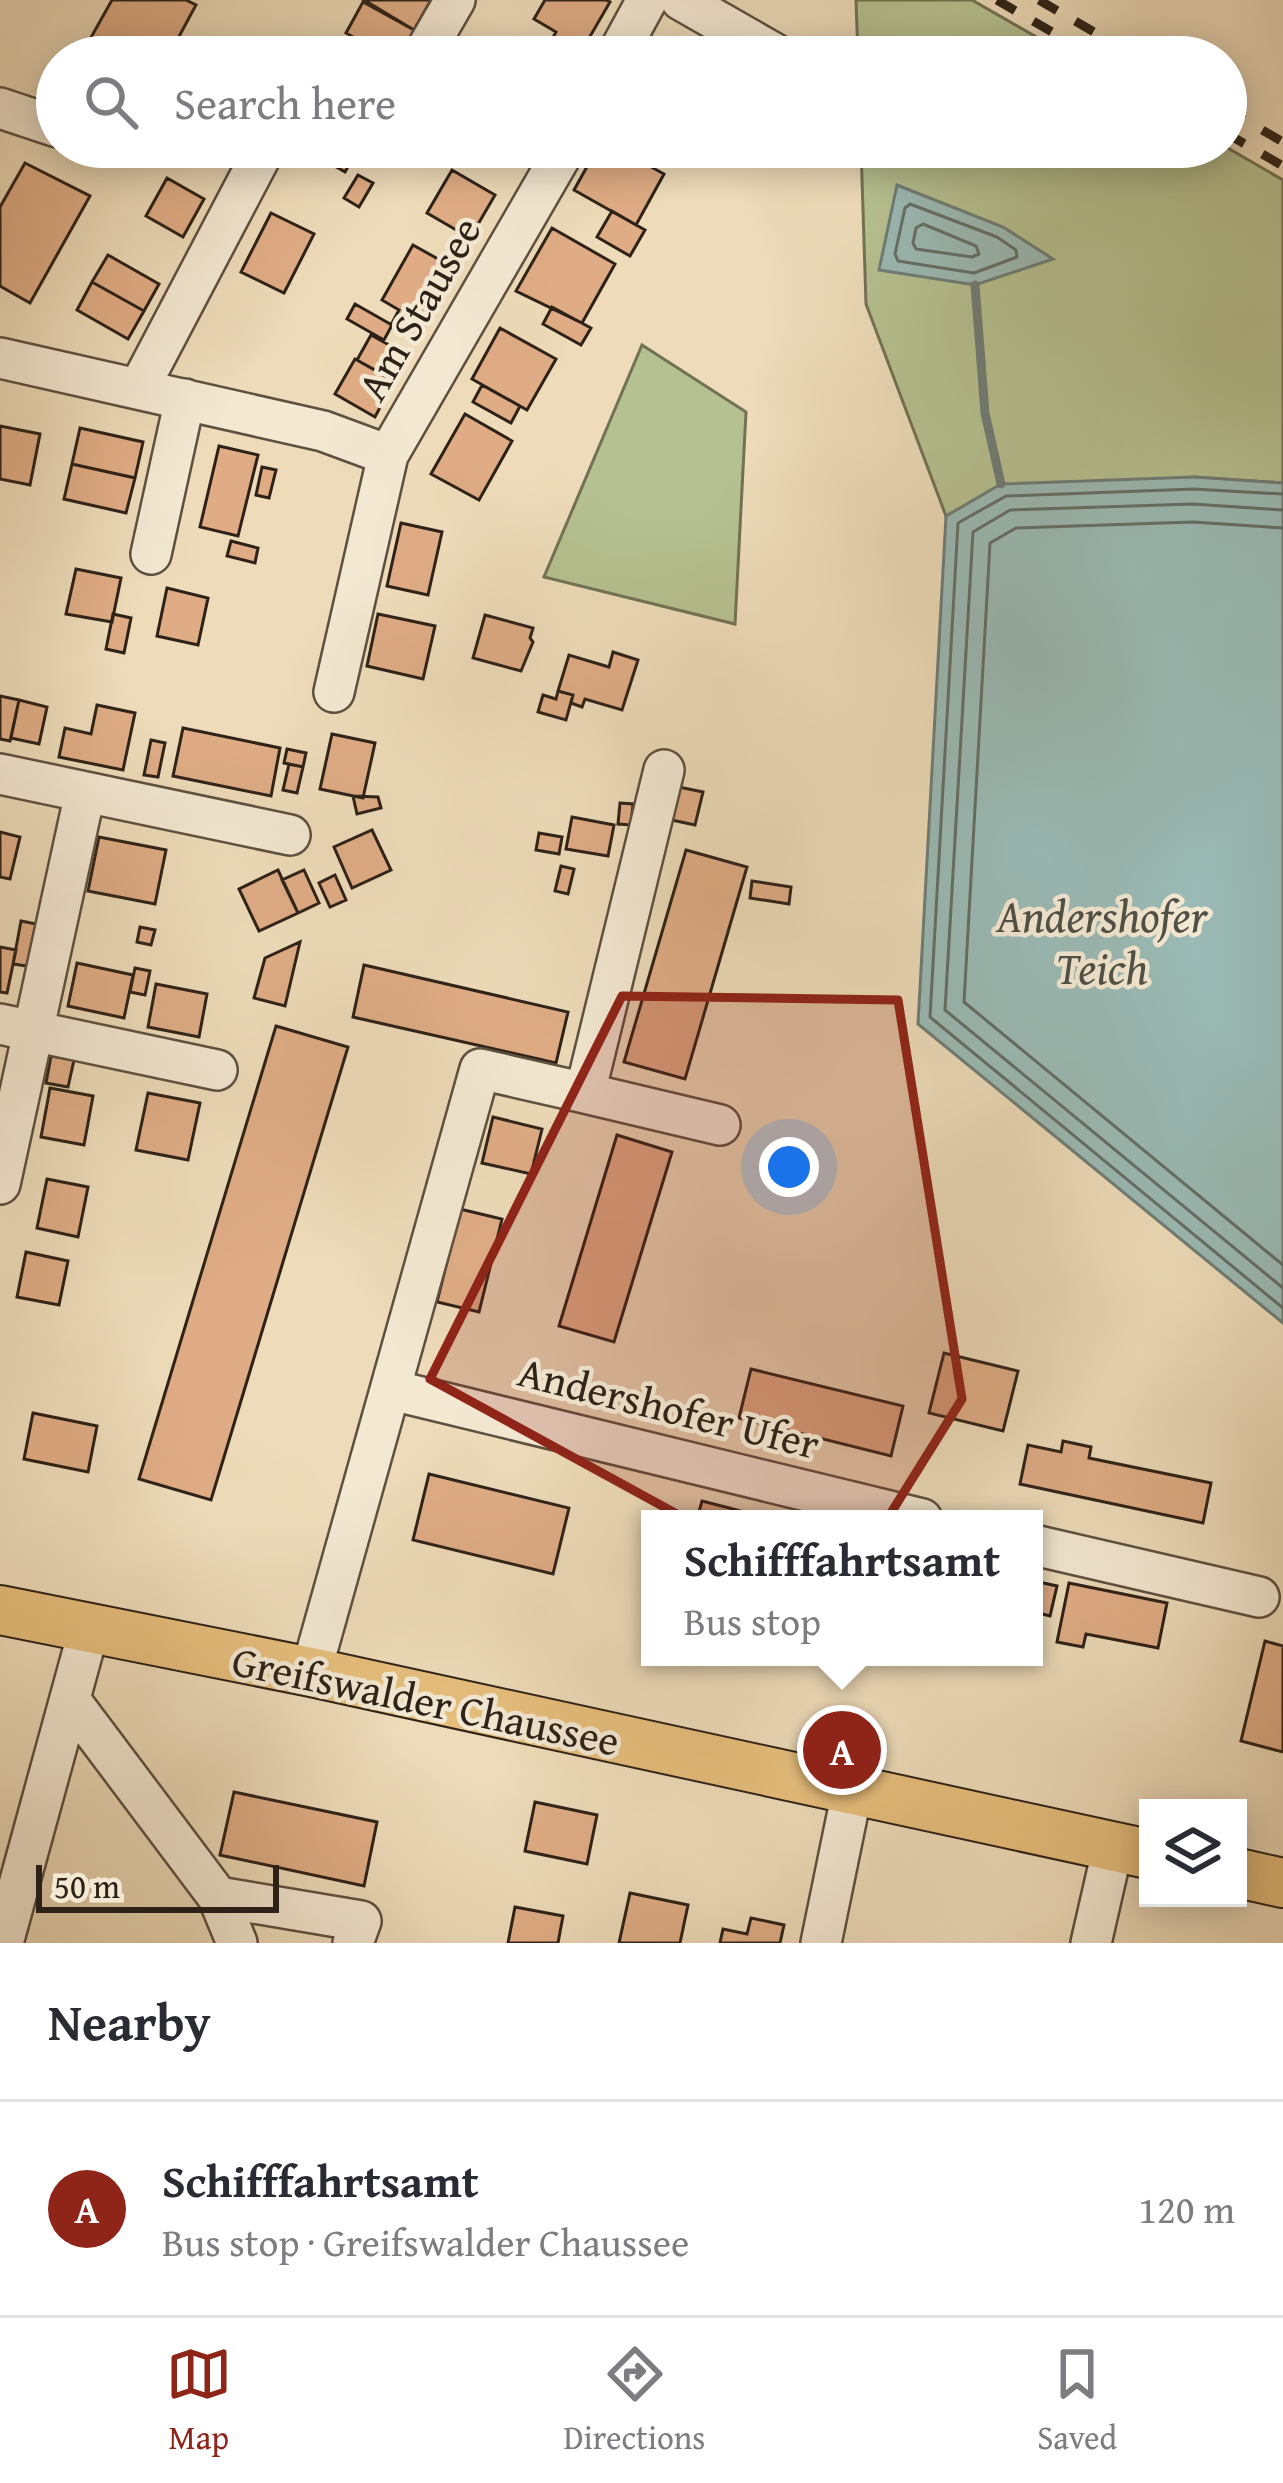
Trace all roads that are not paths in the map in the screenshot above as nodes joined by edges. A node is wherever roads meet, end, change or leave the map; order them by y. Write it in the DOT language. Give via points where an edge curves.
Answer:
graph roads {
  1 [pos="455,0"];
  2 [pos="647,0"];
  3 [pos="681,0"];
  4 [pos="434,36"];
  5 [pos="627,36"];
  6 [pos="744,36"];
  7 [pos="0,108"];
  8 [pos="36,120"];
  9 [pos="255,168"];
  10 [pos="554,168"];
  11 [pos="0,358"];
  12 [pos="140,388"];
  13 [pos="185,399"];
  14 [pos="388,455"];
  15 [pos="151,554"];
  16 [pos="334,692"];
  17 [pos="664,770"];
  18 [pos="0,775"];
  19 [pos="85,794"];
  20 [pos="290,835"];
  21 [pos="18,1027"];
  22 [pos="217,1070"];
  23 [pos="585,1093"];
  24 [pos="720,1125"];
  25 [pos="0,1184"];
  26 [pos="392,1390"];
  27 [pos="883,1510"];
  28 [pos="1043,1547"];
  29 [pos="1259,1597"];
  30 [pos="0,1610"];
  31 [pos="89,1629"];
  32 [pos="311,1672"];
  33 [pos="70,1700"];
  34 [pos="852,1792"];
  35 [pos="1130,1850"];
  36 [pos="1247,1875"];
  37 [pos="1283,1883"];
  38 [pos="218,1897"];
  39 [pos="4,1928"];
  40 [pos="237,1943"];
  41 [pos="353,1943"];
  42 [pos="820,1943"];
  43 [pos="1091,1943"];
  1 -- 4 [label="street"];
  2 -- 5 [label="street"];
  3 -- 6 [label="street"];
  7 -- 8 [label="street"];
  9 -- 12 [label="street"];
  10 -- 14 [label="street, Am Stausee"];
  11 -- 12 [label="street, Am Stausee"];
  12 -- 13 [label="street, Am Stausee"];
  13 -- 14 [label="street, Am Stausee"];
  13 -- 15 [label="street"];
  14 -- 16 [label="street, Am Stausee"];
  17 -- 23 [label="street"];
  18 -- 19 [label="street"];
  19 -- 20 [label="street"];
  19 -- 21 [label="street"];
  21 -- 22 [label="street"];
  21 -- 25 [label="street"];
  23 -- 24 [label="street"];
  23 -- 26 [label="street" via="480,1069"];
  26 -- 27 [label="street, Andershofer Ufer"];
  26 -- 32 [label="street"];
  28 -- 29 [label="street"];
  30 -- 31 [label="main road, Greifswalder Chaussee"];
  31 -- 32 [label="main road, Greifswalder Chaussee"];
  31 -- 33 [label="street"];
  32 -- 34 [label="main road, Greifswalder Chaussee"];
  33 -- 38 [label="street"];
  33 -- 39 [label="street"];
  34 -- 35 [label="main road, Greifswalder Chaussee"];
  34 -- 42 [label="street"];
  35 -- 43 [label="street"];
  36 -- 37 [label="main road"];
  38 -- 40 [label="street"];
  38 -- 41 [label="street" via="361,1921"];
}
